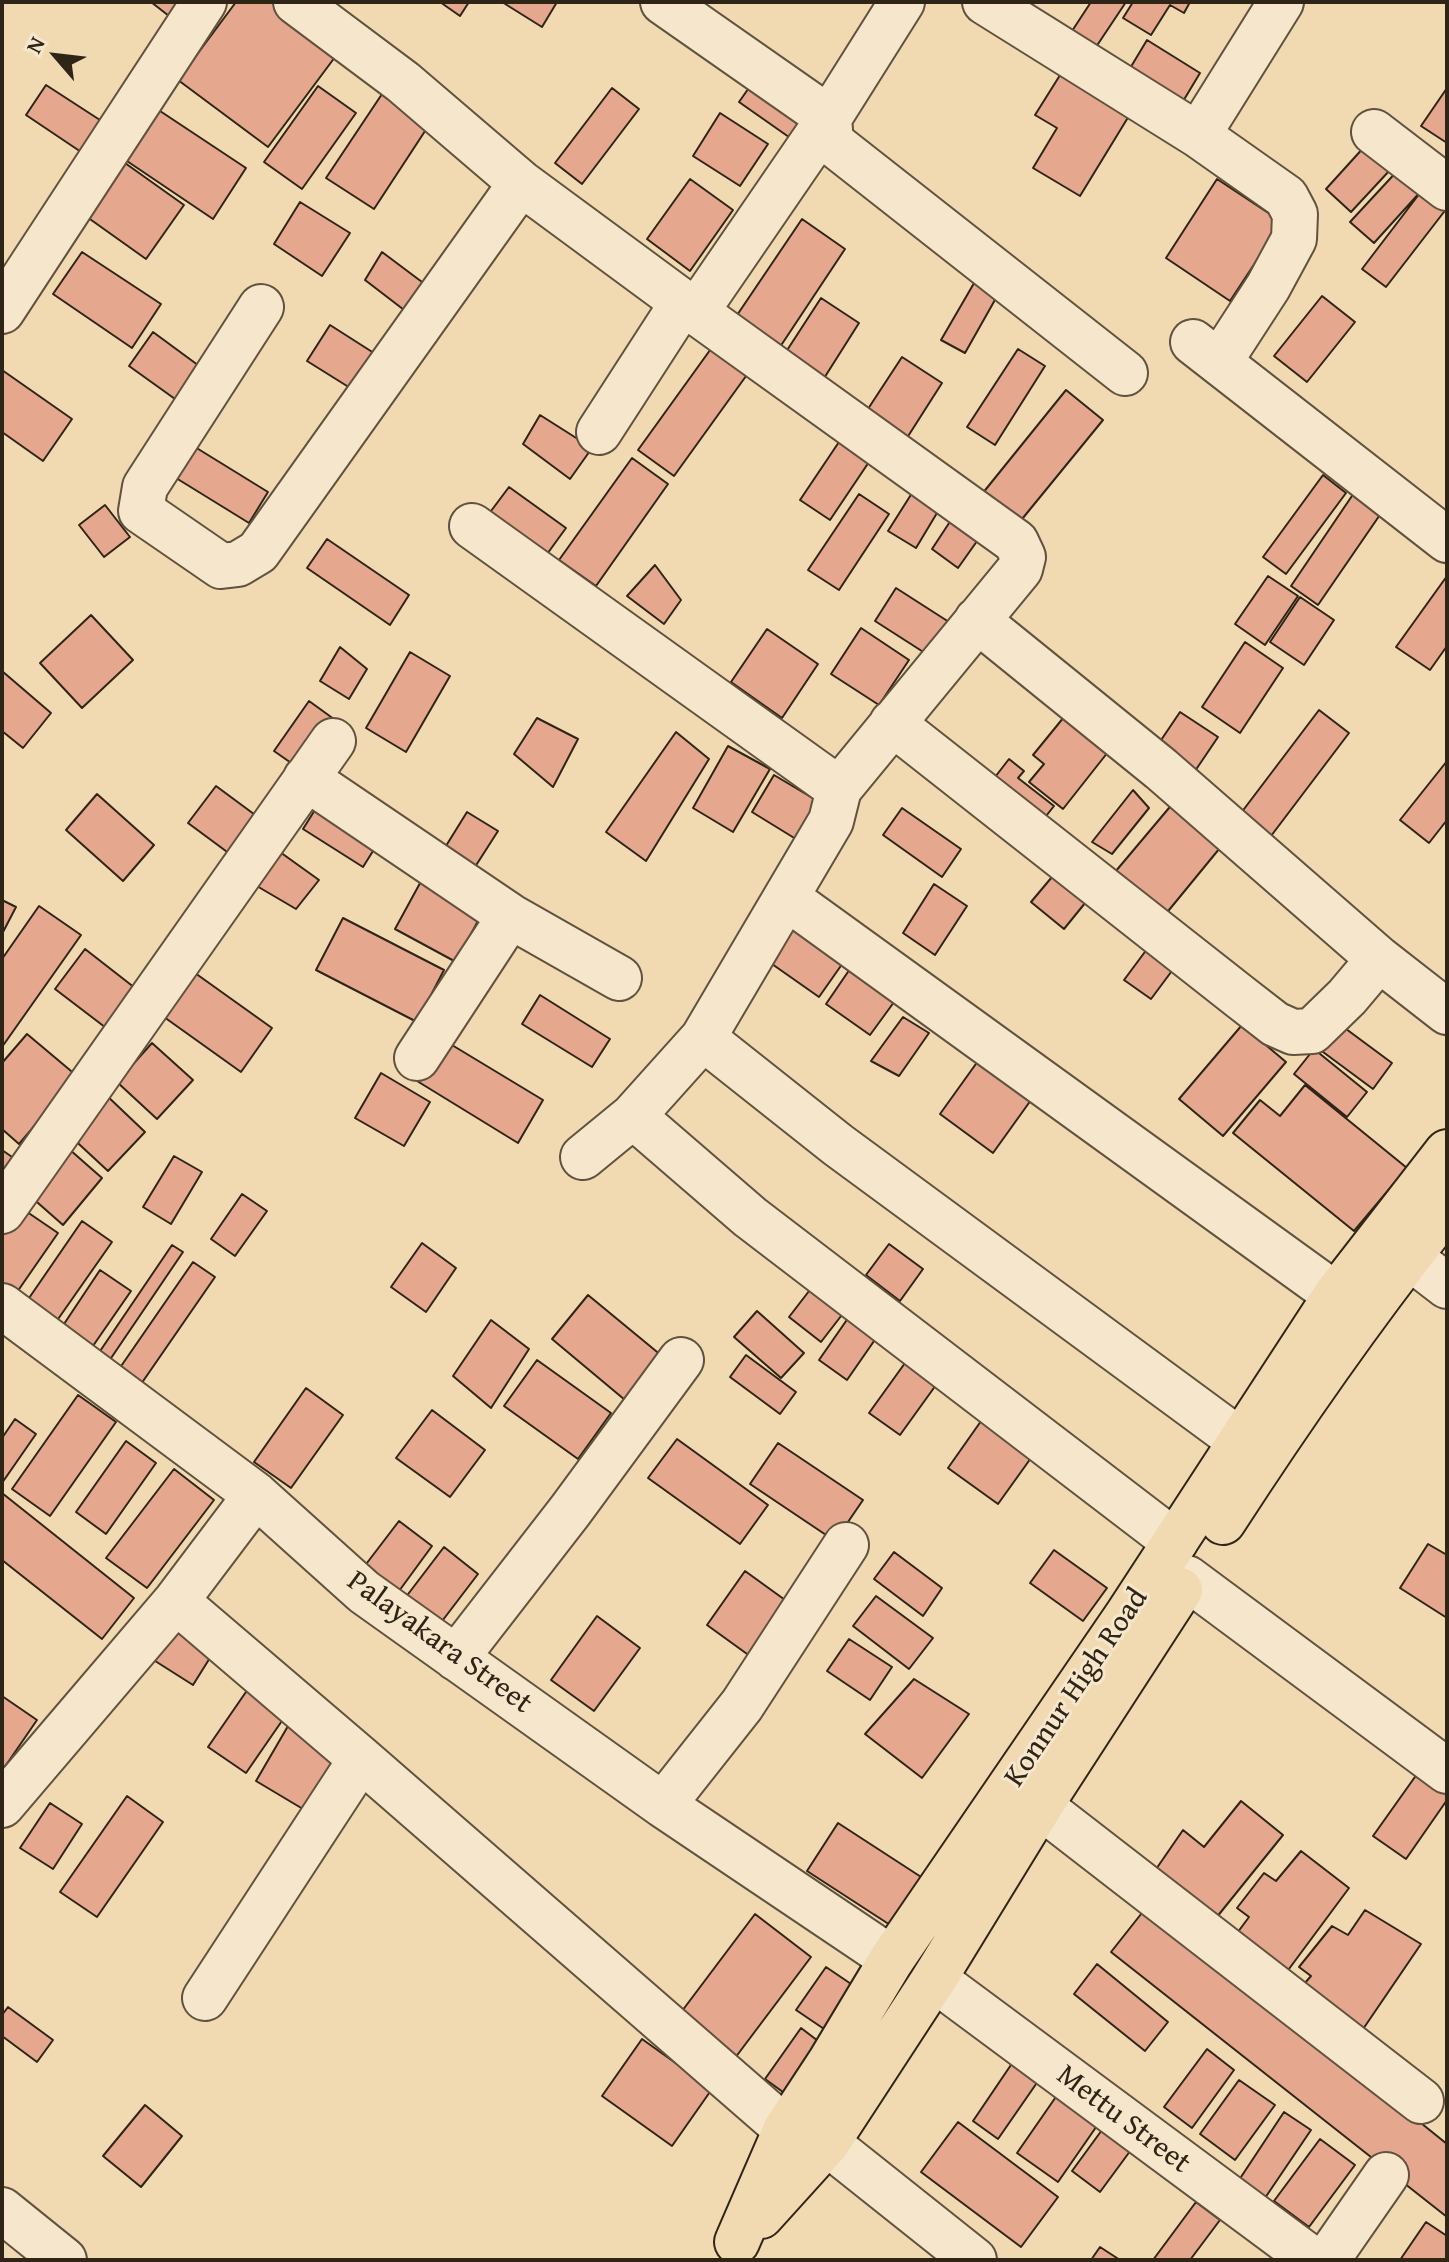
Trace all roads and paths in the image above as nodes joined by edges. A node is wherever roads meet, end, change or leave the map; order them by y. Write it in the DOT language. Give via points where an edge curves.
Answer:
graph roads {
  1 [pos="204,2"];
  2 [pos="296,2"];
  3 [pos="663,2"];
  4 [pos="902,2"];
  5 [pos="985,2"];
  6 [pos="1281,2"];
  7 [pos="829,118"];
  8 [pos="1374,132"];
  9 [pos="1198,135"];
  10 [pos="521,183"];
  11 [pos="1447,188"];
  12 [pos="261,307"];
  13 [pos="690,307"];
  14 [pos="2,311"];
  15 [pos="1125,373"];
  16 [pos="599,432"];
  17 [pos="472,526"];
  18 [pos="1447,540"];
  19 [pos="977,620"];
  20 [pos="892,723"];
  21 [pos="333,741"];
  22 [pos="306,778"];
  23 [pos="839,789"];
  24 [pos="787,898"];
  25 [pos="510,916"];
  26 [pos="1379,959"];
  27 [pos="619,978"];
  28 [pos="1447,1012"];
  29 [pos="703,1038"];
  30 [pos="417,1058"];
  31 [pos="633,1116"];
  32 [pos="1447,1152"];
  33 [pos="583,1157"];
  34 [pos="1447,1208"];
  35 [pos="2,1211"];
  36 [pos="1408,1256"];
  37 [pos="1447,1286"];
  38 [pos="1336,1295"];
  39 [pos="5,1314"];
  40 [pos="681,1360"];
  41 [pos="1239,1440"];
  42 [pos="256,1495"];
  43 [pos="846,1545"];
  44 [pos="1181,1560"];
  45 [pos="176,1601"];
  46 [pos="456,1658"];
  47 [pos="361,1759"];
  48 [pos="1447,1771"];
  49 [pos="2,1805"];
  50 [pos="663,1805"];
  51 [pos="1040,1806"];
  52 [pos="892,1959"];
  53 [pos="934,1979"];
  54 [pos="205,1998"];
  55 [pos="1421,2101"];
  56 [pos="786,2129"];
  57 [pos="827,2143"];
  58 [pos="1386,2175"];
  59 [pos="2,2210"];
  60 [pos="731,2251"];
  61 [pos="64,2260"];
  62 [pos="974,2260"];
  63 [pos="1313,2260"];
  64 [pos="1327,2260"];
  1 -- 14 [label="street"];
  2 -- 10 [label="street" via="403,82"];
  3 -- 7 [label="street"];
  4 -- 7 [label="street"];
  5 -- 9 [label="street"];
  6 -- 9 [label="street"];
  7 -- 13 [label="street"];
  7 -- 15 [label="street" via="831,142"];
  8 -- 11 [label="street"];
  9 -- 18 [label="street" via="1278,190 1295,214 1294,239 1268,287 1207,351"];
  10 -- 12 [label="street" via="258,552 238,564 221,566 141,511 145,487"];
  10 -- 13 [label="street"];
  13 -- 16 [label="street"];
  13 -- 19 [label="street" via="1016,542 1023,557 1020,569"];
  17 -- 23 [label="street"];
  19 -- 20 [label="street"];
  19 -- 26 [label="street" via="1161,769"];
  20 -- 23 [label="street"];
  20 -- 26 [label="street" via="1275,1024 1293,1032 1312,1031"];
  21 -- 22 [label="street"];
  22 -- 25 [label="street"];
  22 -- 35 [label="street"];
  23 -- 24 [label="street" via="831,821"];
  24 -- 29 [label="street"];
  24 -- 38 [label="street"];
  25 -- 27 [label="street"];
  25 -- 30 [label="street"];
  26 -- 28 [label="street"];
  29 -- 31 [label="street"];
  29 -- 41 [label="street" via="838,1145"];
  31 -- 33 [label="street"];
  31 -- 44 [label="street" via="750,1217"];
  32 -- 38 [label="main road, Konnur High Road"];
  34 -- 36 [label="main road, Konnur High Road"];
  36 -- 37 [label="street"];
  36 -- 44 [label="main road, Konnur High Road"];
  38 -- 41 [label="main road, Konnur High Road"];
  39 -- 42 [label="street, Palayakara Street"];
  40 -- 46 [label="street"];
  41 -- 44 [label="main road, Konnur High Road"];
  42 -- 45 [label="street"];
  42 -- 46 [label="street, Palayakara Street" via="364,1592"];
  43 -- 50 [label="street" via="742,1705"];
  44 -- 48 [label="street"];
  44 -- 51 [label="main road, Konnur High Road"];
  44 -- 52 [label="main road, Konnur High Road"];
  45 -- 47 [label="street"];
  45 -- 49 [label="street"];
  46 -- 50 [label="street, Palayakara Street"];
  47 -- 54 [label="street"];
  47 -- 56 [label="street"];
  50 -- 52 [label="street, Palayakara Street"];
  51 -- 53 [label="main road, Konnur High Road"];
  51 -- 55 [label="street"];
  52 -- 56 [label="main road, Konnur High Road"];
  53 -- 57 [label="main road, Konnur High Road"];
  53 -- 63 [label="street, Mettu Street"];
  56 -- 60 [label="main road, Konnur High Road"];
  57 -- 60 [label="main road, Konnur High Road"];
  57 -- 62 [label="street"];
  58 -- 64 [label="street"];
  59 -- 61 [label="street"];
}
